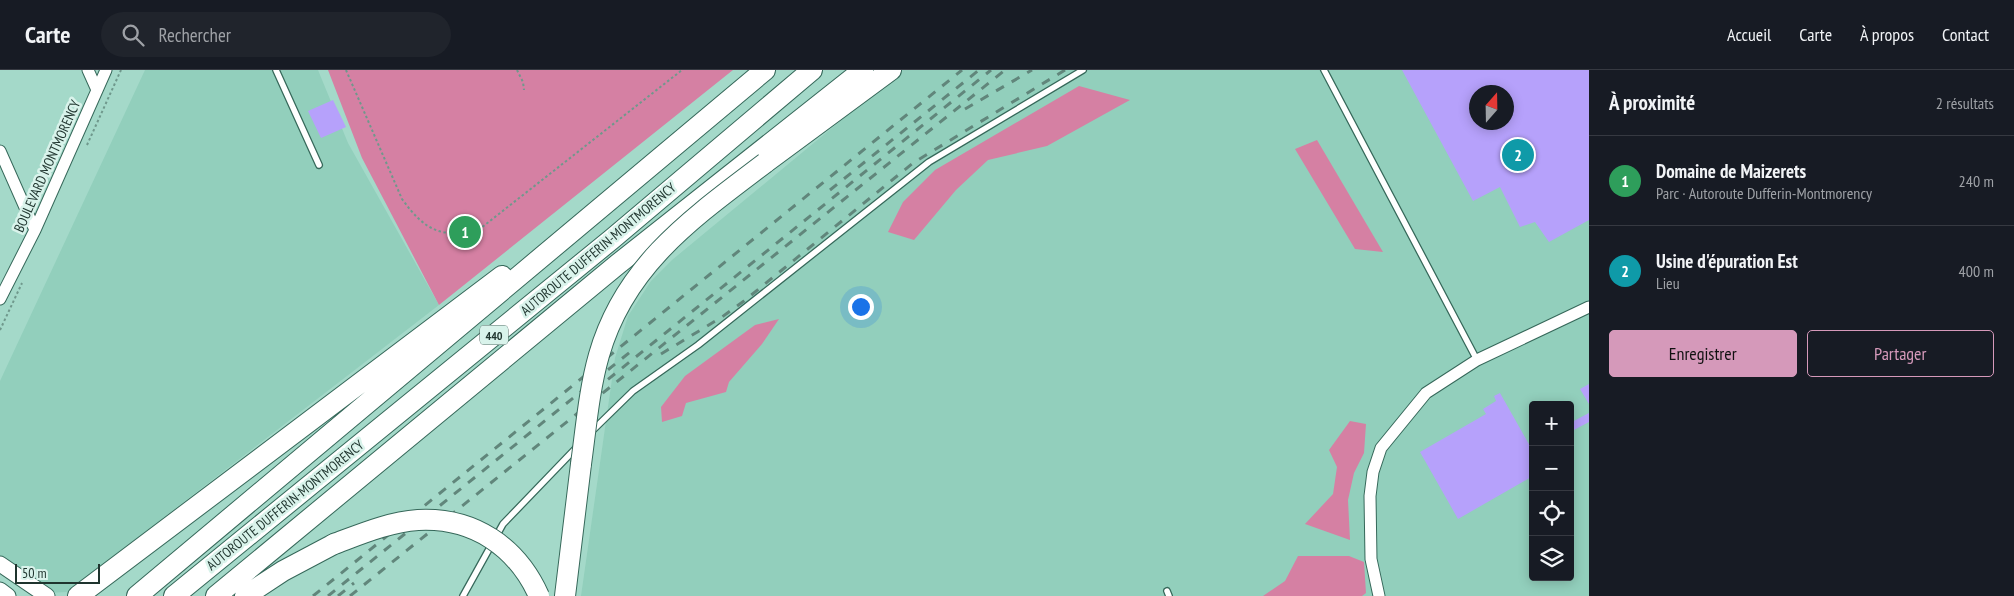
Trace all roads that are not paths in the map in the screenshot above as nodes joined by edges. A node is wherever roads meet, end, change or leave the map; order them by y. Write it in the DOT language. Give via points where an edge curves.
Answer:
graph roads {
  1 [pos="88,70"];
  2 [pos="106,70"];
  3 [pos="276,70"];
  4 [pos="765,70"];
  5 [pos="812,70"];
  6 [pos="862,70"];
  7 [pos="891,70"];
  8 [pos="1083,70"];
  9 [pos="1324,70"];
  10 [pos="97,90"];
  11 [pos="0,151"];
  12 [pos="320,165"];
  13 [pos="578,228"];
  14 [pos="35,230"];
  15 [pos="0,299"];
  16 [pos="1589,307"];
  17 [pos="1477,360"];
  18 [pos="243,473"];
  19 [pos="0,564"];
  20 [pos="0,590"];
  21 [pos="8,596"];
  22 [pos="47,596"];
  23 [pos="78,596"];
  24 [pos="99,596"];
  25 [pos="137,596"];
  26 [pos="174,596"];
  27 [pos="216,596"];
  28 [pos="245,596"];
  29 [pos="463,596"];
  30 [pos="539,596"];
  31 [pos="565,596"];
  32 [pos="1379,596"];
  1 -- 10 [label="street"];
  2 -- 10 [label="street, BOULEVARD MONTMORENCY"];
  3 -- 12 [label="lane"];
  4 -- 13 [label="highway, AUTOROUTE DUFFERIN-MONTMORENCY / 440"];
  5 -- 26 [label="highway, AUTOROUTE DUFFERIN-MONTMORENCY / 440" via="612,239"];
  6 -- 27 [label="highway" via="618,264"];
  7 -- 31 [label="highway, bridge" via="678,230 633,282 610,323 599,355 581,464"];
  8 -- 29 [label="lane" via="929,162 698,345 633,391 504,524"];
  9 -- 17 [label="lane"];
  10 -- 14 [label="street, BOULEVARD MONTMORENCY"];
  11 -- 14 [label="street"];
  13 -- 18 [label="highway" via="488,285"];
  13 -- 25 [label="highway, AUTOROUTE DUFFERIN-MONTMORENCY / 440"];
  14 -- 15 [label="street, BOULEVARD MONTMORENCY"];
  16 -- 17 [label="street"];
  17 -- 32 [label="street" via="1426,393 1381,448 1370,496 1371,559"];
  18 -- 23 [label="highway"];
  18 -- 24 [label="highway"];
  19 -- 22 [label="main road"];
  20 -- 21 [label="main road"];
  28 -- 30 [label="highway, bridge" via="282,571 334,544 390,525 417,520 440,520 491,537 521,565"];
}
